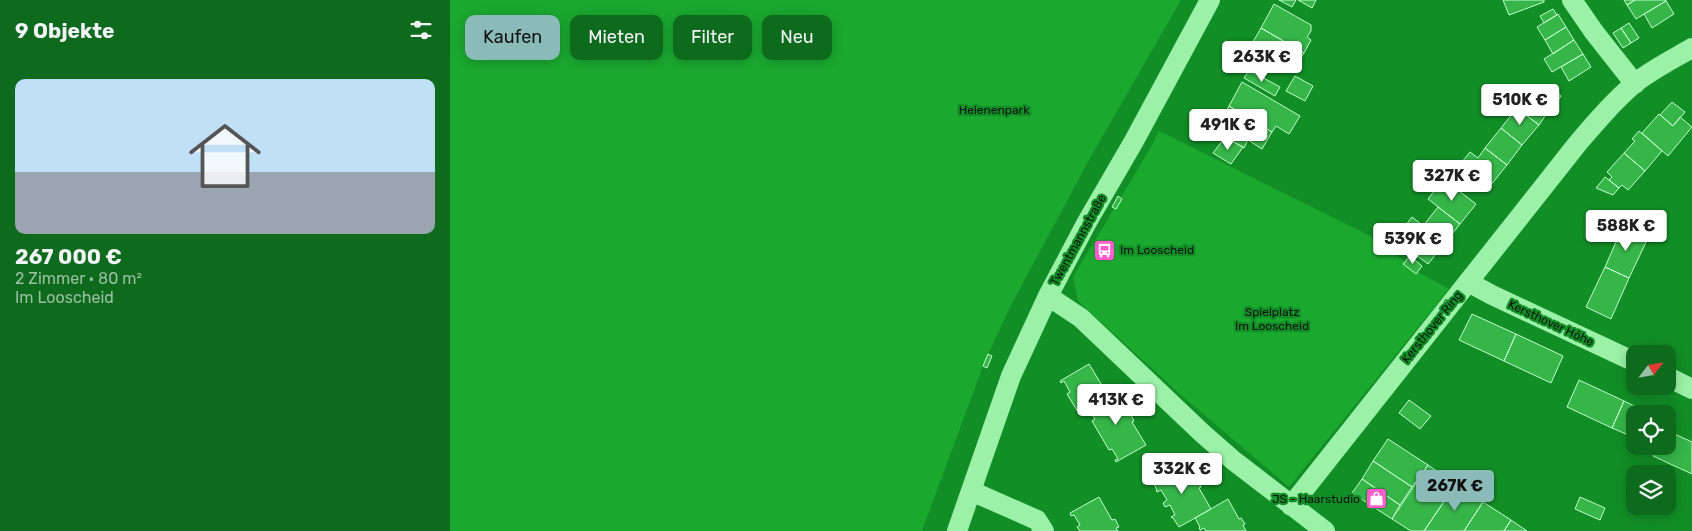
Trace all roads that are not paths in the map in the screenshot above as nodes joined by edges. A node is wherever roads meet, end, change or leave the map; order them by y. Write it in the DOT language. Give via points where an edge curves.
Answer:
graph roads {
  1 [pos="1210,0"];
  2 [pos="1572,0"];
  3 [pos="1692,48"];
  4 [pos="1635,84"];
  5 [pos="1468,282"];
  6 [pos="1048,296"];
  7 [pos="1626,358"];
  8 [pos="1676,381"];
  9 [pos="1692,389"];
  10 [pos="971,491"];
  11 [pos="1291,506"];
  12 [pos="957,531"];
  13 [pos="1044,531"];
  14 [pos="1325,531"];
  1 -- 6 [label="street, Twentmannstraße"];
  2 -- 4 [label="street"];
  3 -- 4 [label="street, Kersthover Ring"];
  4 -- 5 [label="street, Kersthover Ring" via="1613,103 1578,143"];
  5 -- 7 [label="street, Kersthover Höhe"];
  5 -- 11 [label="street, Kersthover Ring"];
  6 -- 10 [label="street, Twentmannstraße" via="1011,376"];
  6 -- 11 [label="street" via="1081,318 1202,434"];
  8 -- 9 [label="street"];
  10 -- 12 [label="street, Twentmannstraße"];
  10 -- 13 [label="street" via="1037,520"];
  11 -- 14 [label="street"];
}
